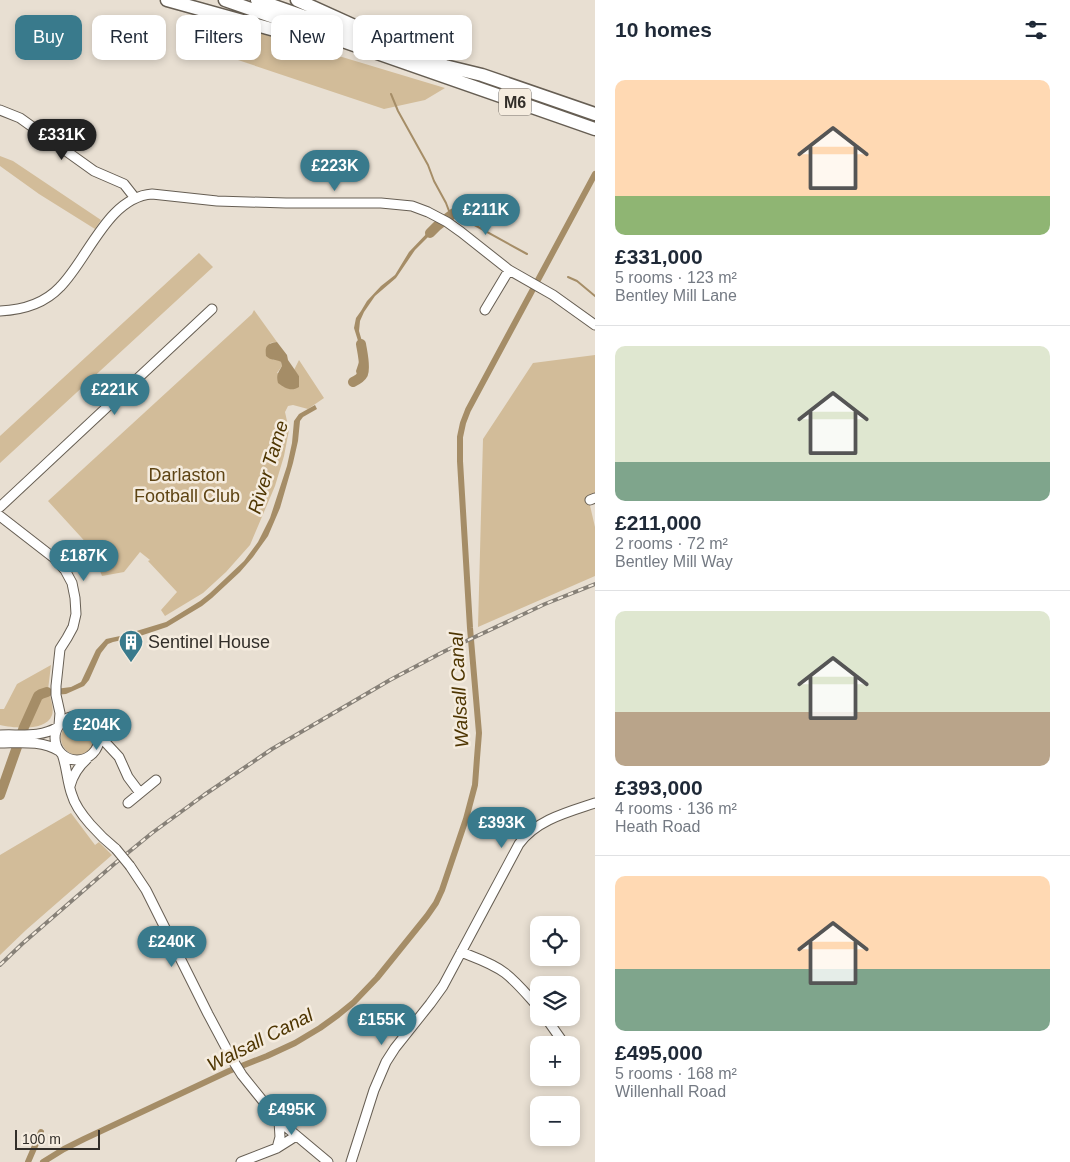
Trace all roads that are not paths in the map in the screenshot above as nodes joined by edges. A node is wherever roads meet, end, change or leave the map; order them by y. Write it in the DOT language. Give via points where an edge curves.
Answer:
graph roads {
  1 [pos="167,0"];
  2 [pos="225,0"];
  3 [pos="257,0"];
  4 [pos="297,0"];
  5 [pos="442,71"];
  6 [pos="0,110"];
  7 [pos="595,114"];
  8 [pos="593,128"];
  9 [pos="135,198"];
  10 [pos="510,270"];
  11 [pos="212,309"];
  12 [pos="485,310"];
  13 [pos="0,312"];
  14 [pos="595,325"];
  15 [pos="0,507"];
  16 [pos="0,516"];
  17 [pos="58,700"];
  18 [pos="76,716"];
  19 [pos="58,726"];
  20 [pos="99,734"];
  21 [pos="3,739"];
  22 [pos="29,739"];
  23 [pos="61,752"];
  24 [pos="115,752"];
  25 [pos="91,755"];
  26 [pos="156,780"];
  27 [pos="70,788"];
  28 [pos="140,793"];
  29 [pos="128,803"];
  30 [pos="595,803"];
  31 [pos="461,952"];
  32 [pos="530,998"];
  33 [pos="279,1121"];
  34 [pos="296,1136"];
  35 [pos="277,1148"];
  36 [pos="244,1161"];
  37 [pos="328,1162"];
  38 [pos="351,1162"];
  1 -- 5 [label="highway"];
  2 -- 5 [label="highway, M6"];
  3 -- 5 [label="highway, M6"];
  4 -- 5 [label="highway"];
  5 -- 7 [label="highway, M6" via="482,75"];
  5 -- 8 [label="highway, M6"];
  6 -- 9 [label="street" via="20,118 94,170 124,184"];
  9 -- 10 [label="street" via="152,194 217,201 412,206 444,220"];
  9 -- 13 [label="street" via="114,214 69,277 52,294 25,308"];
  10 -- 12 [label="street"];
  10 -- 14 [label="street"];
  11 -- 15 [label="street"];
  16 -- 17 [label="street" via="54,558 72,583 76,614 73,627 60,649 56,686"];
  17 -- 18 [label="street"];
  17 -- 19 [label="street"];
  18 -- 19 [label="street"];
  18 -- 20 [label="street" via="91,720"];
  19 -- 22 [label="street"];
  19 -- 23 [label="street" via="55,740"];
  20 -- 24 [label="street"];
  20 -- 25 [label="street" via="99,744"];
  21 -- 22 [label="street"];
  22 -- 23 [label="street"];
  23 -- 25 [label="street" via="78,760"];
  23 -- 27 [label="street"];
  24 -- 25 [label="street"];
  24 -- 28 [label="street"];
  25 -- 27 [label="street" via="78,768"];
  26 -- 28 [label="street"];
  27 -- 33 [label="street, bridge" via="82,814 116,849 146,890 232,1059"];
  28 -- 29 [label="street"];
  30 -- 31 [label="street" via="553,818 524,837"];
  31 -- 32 [label="street" via="505,972"];
  31 -- 38 [label="street" via="434,998 386,1062"];
  33 -- 34 [label="street"];
  33 -- 35 [label="street"];
  34 -- 35 [label="street"];
  34 -- 37 [label="street"];
  35 -- 36 [label="street"];
}
